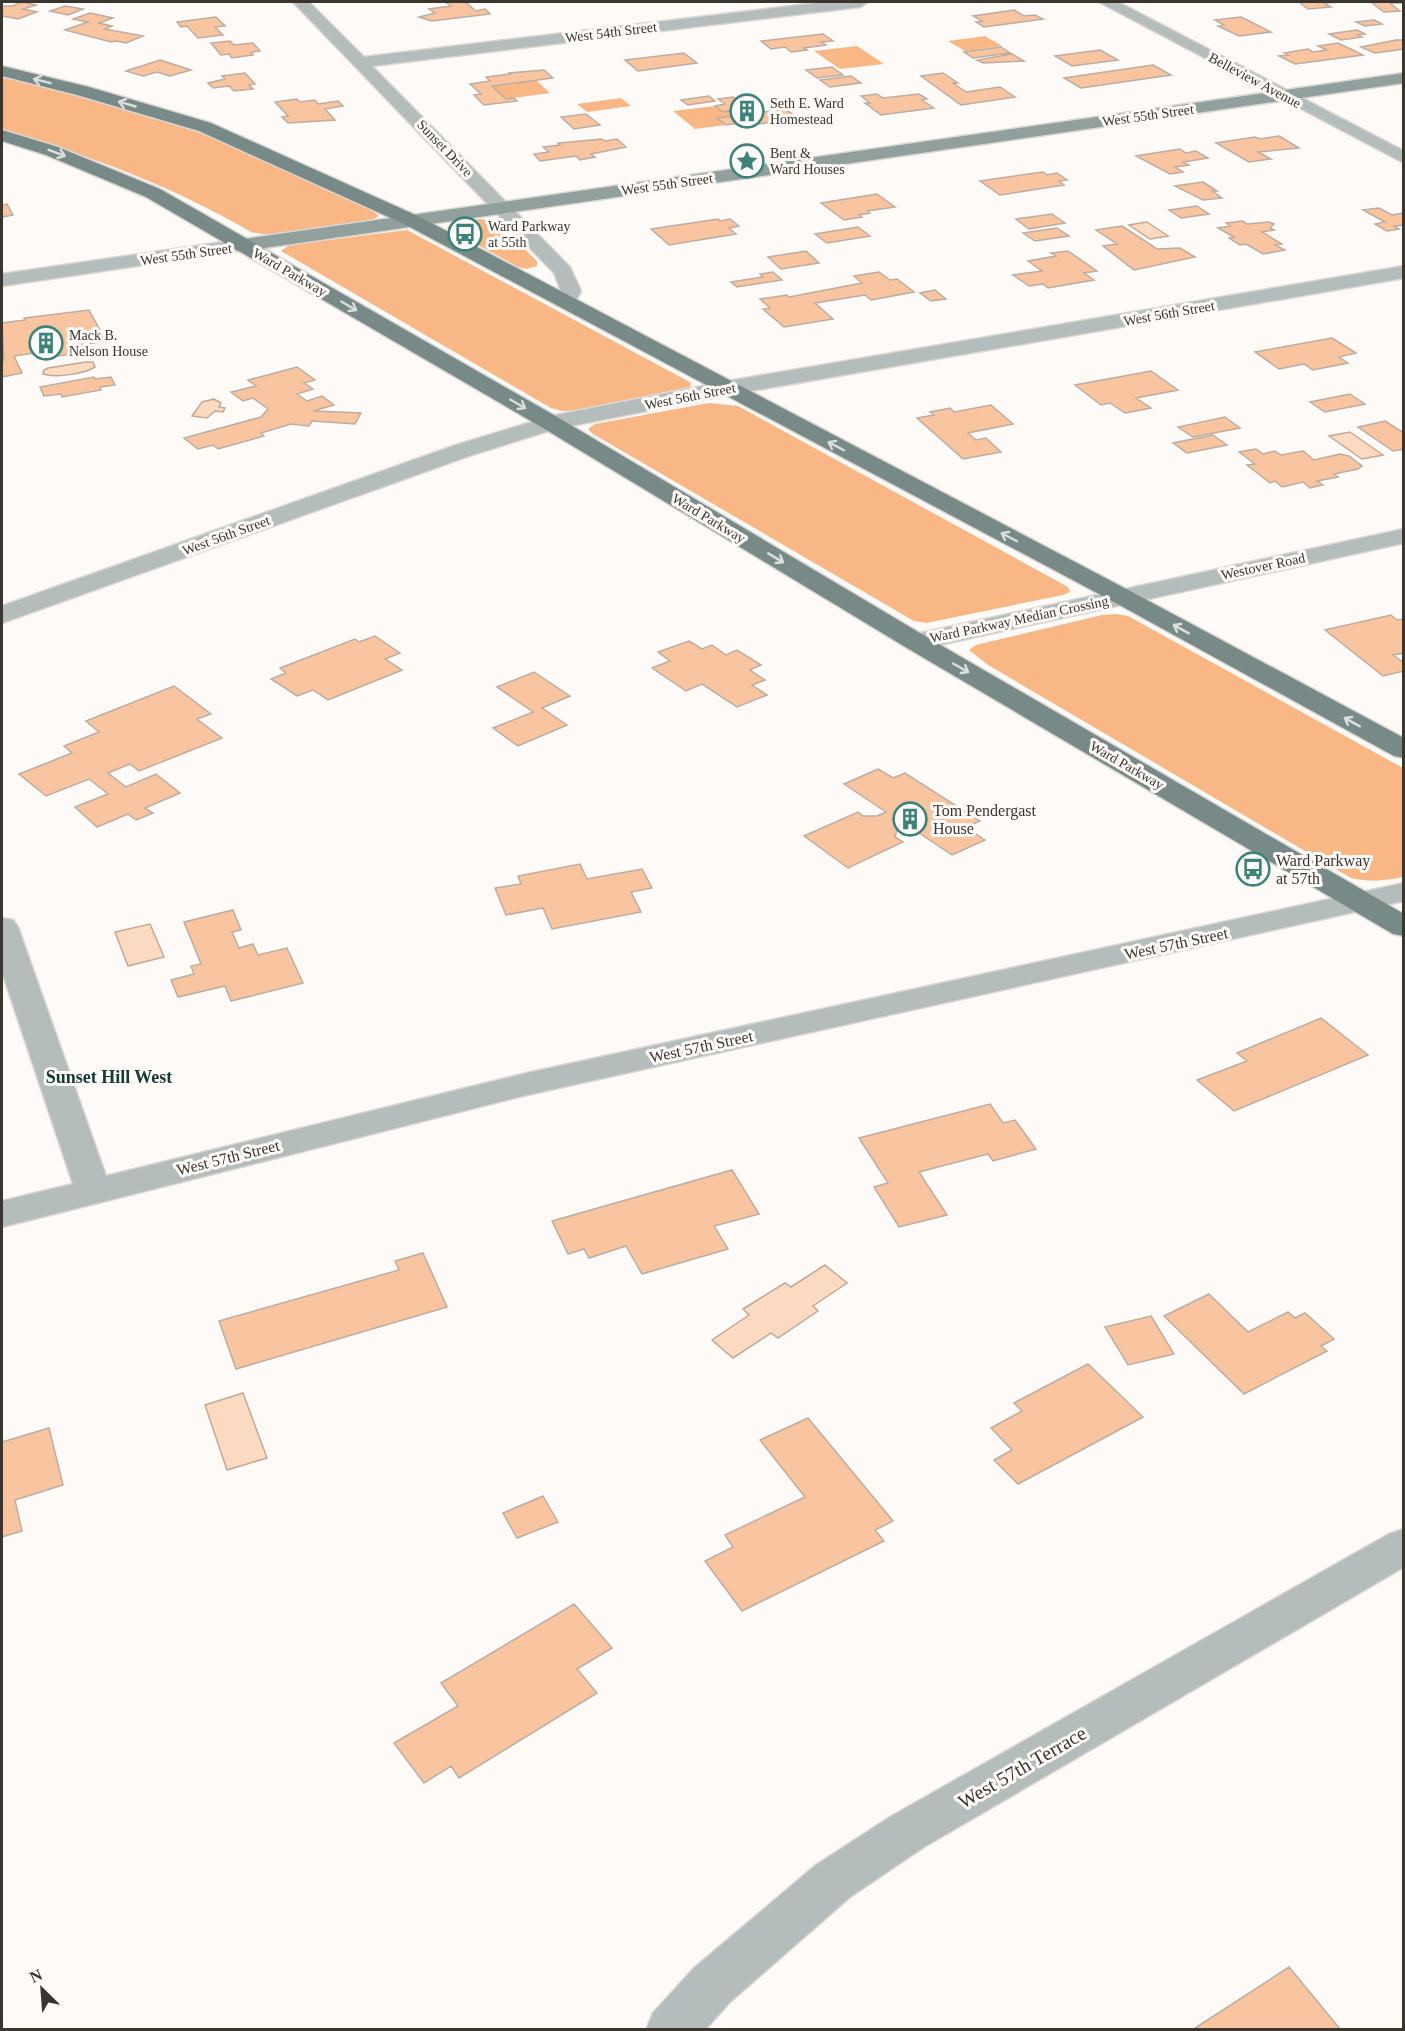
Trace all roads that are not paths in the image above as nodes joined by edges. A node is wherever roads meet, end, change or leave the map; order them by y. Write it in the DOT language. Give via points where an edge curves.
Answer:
graph roads {
  1 [pos="302,2"];
  2 [pos="860,2"];
  3 [pos="1107,2"];
  4 [pos="362,62"];
  5 [pos="2,71"];
  6 [pos="1404,78"];
  7 [pos="1282,95"];
  8 [pos="2,135"];
  9 [pos="1404,158"];
  10 [pos="503,208"];
  11 [pos="412,221"];
  12 [pos="244,245"];
  13 [pos="1404,272"];
  14 [pos="2,280"];
  15 [pos="566,302"];
  16 [pos="728,388"];
  17 [pos="551,423"];
  18 [pos="1404,536"];
  19 [pos="1123,597"];
  20 [pos="2,615"];
  21 [pos="916,642"];
  22 [pos="1404,750"];
  23 [pos="1404,892"];
  24 [pos="1363,902"];
  25 [pos="2,927"];
  26 [pos="1404,927"];
  27 [pos="93,1190"];
  28 [pos="2,1214"];
  29 [pos="1404,1546"];
  30 [pos="671,2030"];
  1 -- 4 [label="street, Sunset Drive"];
  2 -- 4 [label="street, West 54th Street"];
  3 -- 7 [label="street, Belleview Avenue"];
  4 -- 10 [label="street, Sunset Drive"];
  11 -- 5 [label="main road, one-way" via="205,127"];
  6 -- 7 [label="main road, West 55th Street"];
  7 -- 9 [label="street, Belleview Avenue"];
  7 -- 10 [label="main road, West 55th Street"];
  8 -- 12 [label="main road, Ward Parkway, one-way" via="153,193"];
  10 -- 11 [label="main road, West 55th Street"];
  10 -- 15 [label="street, Sunset Drive" via="563,271 571,291"];
  11 -- 12 [label="main road, West 55th Street"];
  11 -- 15 [label="main road"];
  12 -- 14 [label="street, West 55th Street"];
  12 -- 17 [label="main road, Ward Parkway, one-way"];
  13 -- 16 [label="street, West 56th Street"];
  15 -- 16 [label="main road"];
  16 -- 17 [label="street, West 56th Street"];
  19 -- 16 [label="main road, one-way"];
  17 -- 20 [label="street, West 56th Street" via="461,451"];
  17 -- 21 [label="main road, Ward Parkway, one-way"];
  18 -- 19 [label="street, Westover Road"];
  19 -- 21 [label="street, Ward Parkway Median Crossing"];
  22 -- 19 [label="main road, one-way"];
  21 -- 24 [label="main road, Ward Parkway, one-way"];
  23 -- 24 [label="street, West 57th Street"];
  24 -- 26 [label="main road, Ward Parkway"];
  24 -- 27 [label="street, West 57th Street" via="527,1084"];
  25 -- 27 [label="street"];
  27 -- 28 [label="street, West 57th Street"];
  29 -- 30 [label="street, West 57th Terrace" via="908,1832 832,1881 712,1985"];
}
